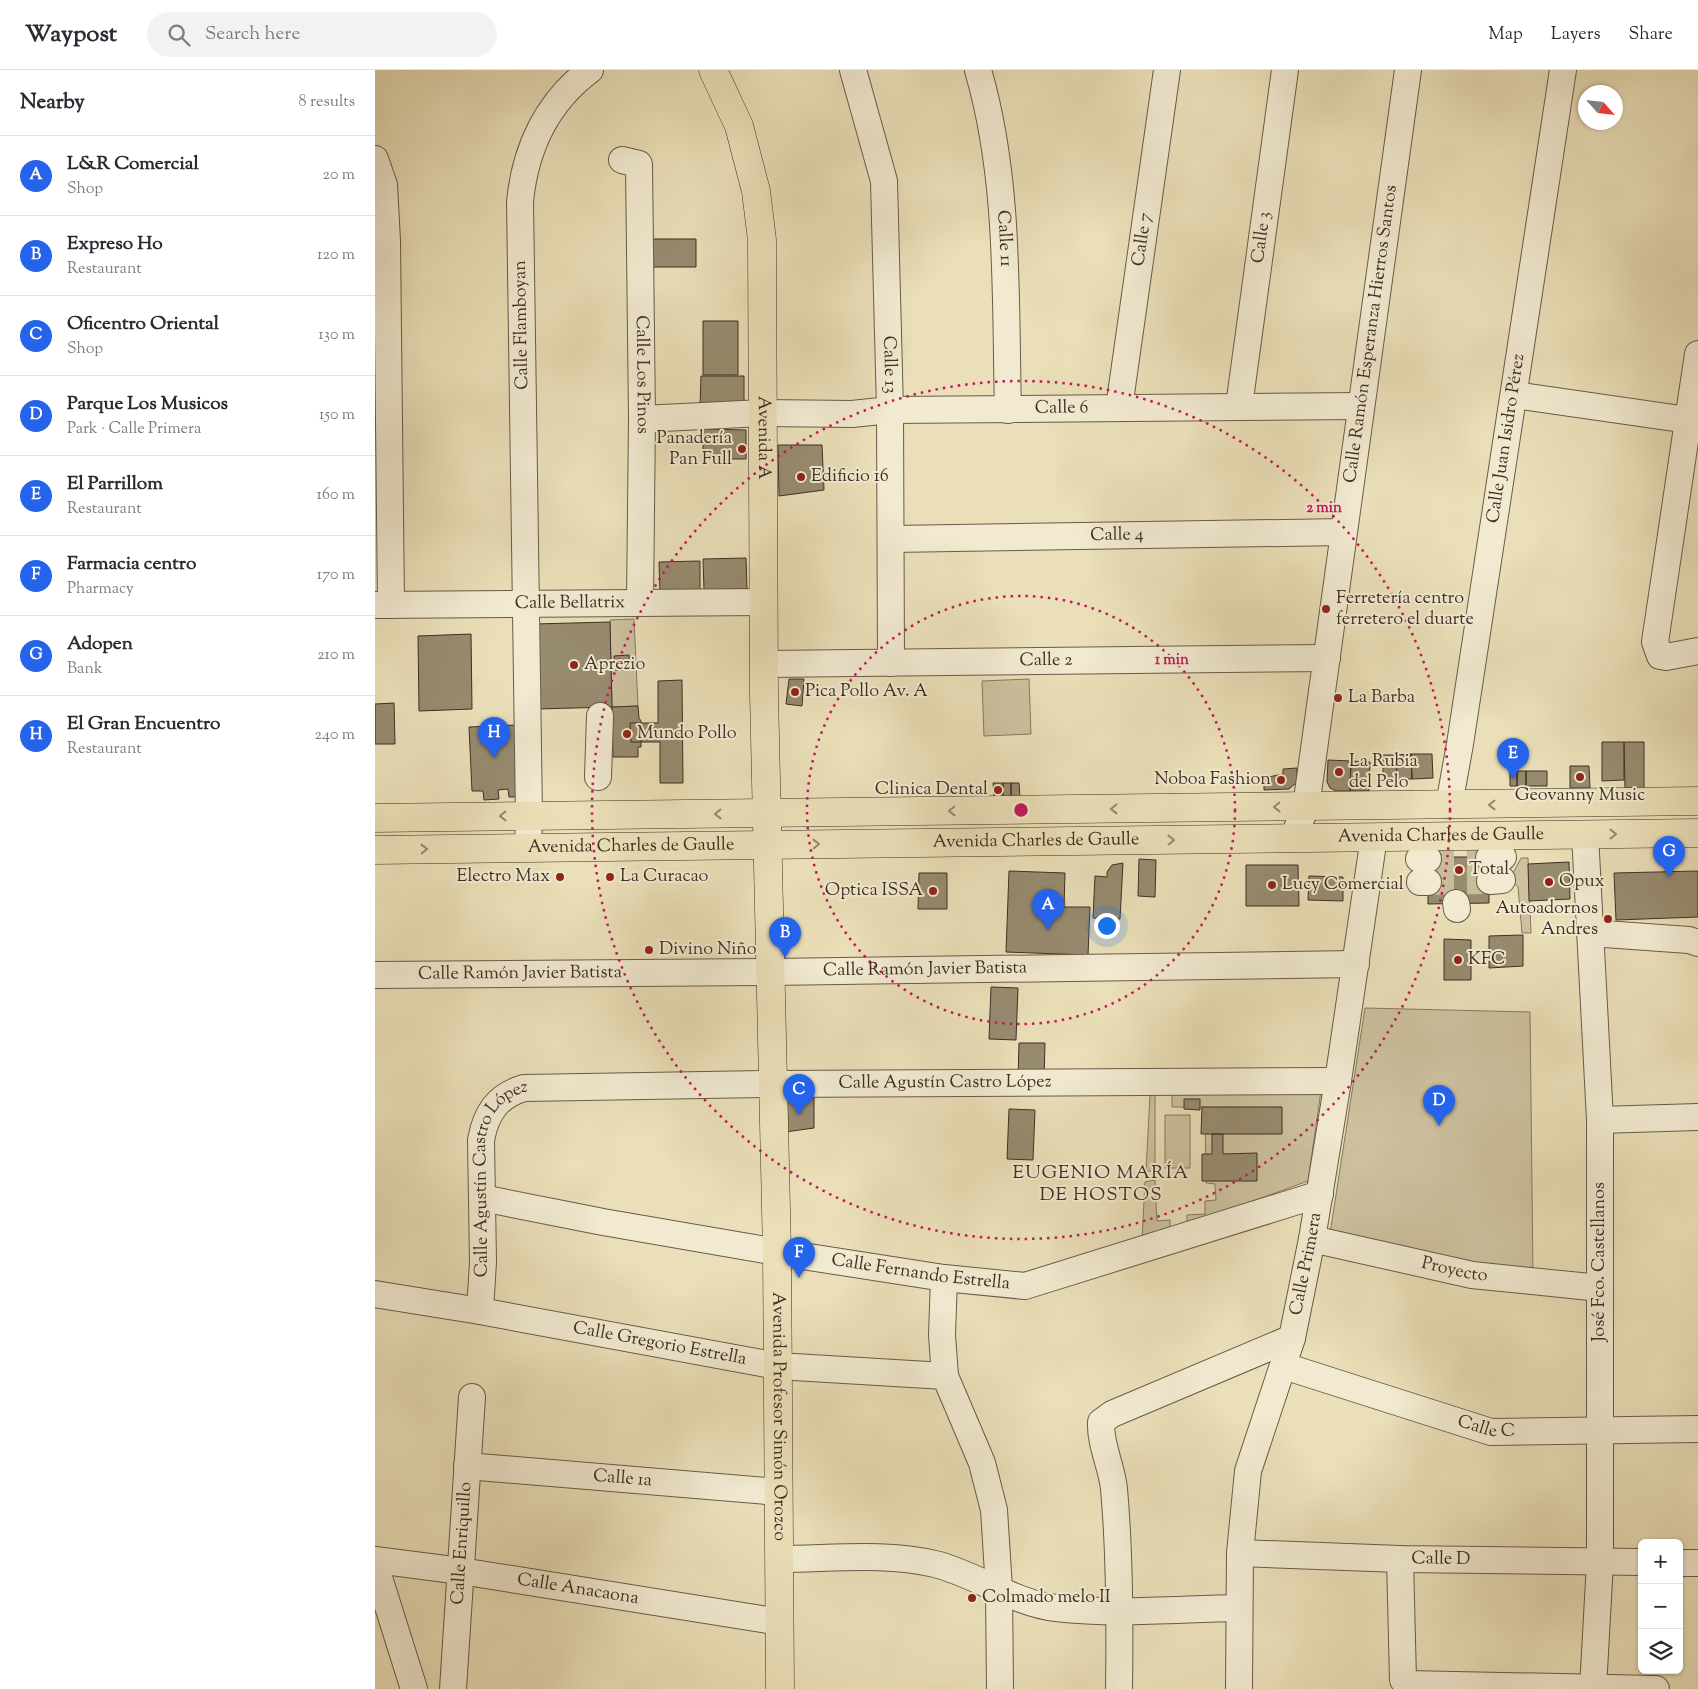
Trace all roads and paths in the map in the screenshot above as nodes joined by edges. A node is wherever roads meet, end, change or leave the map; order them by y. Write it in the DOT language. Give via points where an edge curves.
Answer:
graph roads {
  1 [pos="590,70"];
  2 [pos="713,70"];
  3 [pos="853,70"];
  4 [pos="978,70"];
  5 [pos="1167,70"];
  6 [pos="1285,70"];
  7 [pos="1408,70"];
  8 [pos="1563,70"];
  9 [pos="375,159"];
  10 [pos="623,160"];
  11 [pos="1698,354"];
  12 [pos="1514,395"];
  13 [pos="1239,406"];
  14 [pos="1360,406"];
  15 [pos="1119,408"];
  16 [pos="890,410"];
  17 [pos="1008,410"];
  18 [pos="763,413"];
  19 [pos="642,419"];
  20 [pos="1688,420"];
  21 [pos="1343,532"];
  22 [pos="892,539"];
  23 [pos="640,602"];
  24 [pos="764,602"];
  25 [pos="525,603"];
  26 [pos="383,605"];
  27 [pos="1698,651"];
  28 [pos="1327,658"];
  29 [pos="891,663"];
  30 [pos="765,664"];
  31 [pos="600,716"];
  32 [pos="598,777"];
  33 [pos="1698,801"];
  34 [pos="1449,805"];
  35 [pos="1306,807"];
  36 [pos="767,813"];
  37 [pos="529,816"];
  38 [pos="375,818"];
  39 [pos="1698,833"];
  40 [pos="1585,834"];
  41 [pos="1374,837"];
  42 [pos="1293,838"];
  43 [pos="767,844"];
  44 [pos="528,847"];
  45 [pos="375,850"];
  46 [pos="1589,933"];
  47 [pos="1698,943"];
  48 [pos="1356,964"];
  49 [pos="770,972"];
  50 [pos="375,975"];
  51 [pos="1338,1080"];
  52 [pos="771,1084"];
  53 [pos="1698,1117"];
  54 [pos="1601,1120"];
  55 [pos="1320,1194"];
  56 [pos="482,1198"];
  57 [pos="1312,1239"];
  58 [pos="777,1252"];
  59 [pos="944,1278"];
  60 [pos="1600,1288"];
  61 [pos="375,1294"];
  62 [pos="480,1310"];
  63 [pos="1292,1338"];
  64 [pos="777,1366"];
  65 [pos="1284,1366"];
  66 [pos="945,1376"];
  67 [pos="473,1397"];
  68 [pos="1698,1429"];
  69 [pos="1600,1430"];
  70 [pos="467,1466"];
  71 [pos="779,1492"];
  72 [pos="1240,1554"];
  73 [pos="779,1559"];
  74 [pos="1400,1559"];
  75 [pos="375,1560"];
  76 [pos="1600,1562"];
  77 [pos="1638,1562"];
  78 [pos="1683,1563"];
  79 [pos="1698,1563"];
  80 [pos="375,1565"];
  81 [pos="461,1571"];
  82 [pos="999,1589"];
  83 [pos="1238,1608"];
  84 [pos="1120,1610"];
  85 [pos="780,1622"];
  86 [pos="1593,1688"];
  87 [pos="414,1689"];
  88 [pos="453,1689"];
  89 [pos="780,1689"];
  90 [pos="1000,1689"];
  91 [pos="1119,1689"];
  92 [pos="1239,1689"];
  93 [pos="1656,1689"];
  1 -- 25 [label="street, Calle Flamboyan" via="552,108 534,139 523,176 520,202"];
  2 -- 18 [label="main road, Avenida A" via="739,126 757,191 762,240"];
  3 -- 16 [label="street, Calle 13" via="884,181"];
  4 -- 17 [label="street, Calle 11" via="989,107 1003,204"];
  5 -- 15 [label="street, Calle 7"];
  6 -- 13 [label="street, Calle 3"];
  7 -- 14 [label="street, Calle Ramón Esperanza Hierros Santos"];
  8 -- 12 [label="street, Calle Juan Isidro Pérez"];
  9 -- 26 [label="street" via="384,185 387,241"];
  10 -- 19 [label="street, Calle Los Pinos" via="639,164"];
  11 -- 20 [label="street"];
  12 -- 20 [label="street"];
  12 -- 34 [label="street, Calle Juan Isidro Pérez"];
  13 -- 14 [label="street, Calle 6"];
  13 -- 15 [label="street, Calle 6"];
  14 -- 21 [label="street, Calle Ramón Esperanza Hierros Santos"];
  15 -- 17 [label="street, Calle 6"];
  16 -- 17 [label="street, Calle 6"];
  16 -- 18 [label="street, Calle 6" via="814,415"];
  16 -- 22 [label="street, Calle 13"];
  18 -- 19 [label="street, Calle 6"];
  18 -- 24 [label="main road, Avenida A"];
  19 -- 23 [label="street, Calle Los Pinos"];
  20 -- 27 [label="street" via="1655,642 1659,656"];
  21 -- 22 [label="street, Calle 4"];
  21 -- 28 [label="street, Calle Ramón Esperanza Hierros Santos"];
  22 -- 29 [label="street, Calle 13"];
  23 -- 24 [label="street, Calle Bellatrix"];
  23 -- 25 [label="street, Calle Bellatrix"];
  24 -- 30 [label="main road, Avenida A"];
  25 -- 26 [label="street, Calle Bellatrix"];
  25 -- 37 [label="street, Calle Flamboyan"];
  28 -- 29 [label="street, Calle 2"];
  28 -- 35 [label="street, Calle Ramón Esperanza Hierros Santos"];
  29 -- 30 [label="street, Calle 2"];
  30 -- 36 [label="main road, Avenida A"];
  31 -- 32 [label="street"];
  33 -- 34 [label="main road, Avenida Charles de Gaulle, one-way"];
  34 -- 35 [label="main road, Avenida Charles de Gaulle"];
  35 -- 36 [label="main road, Avenida Charles de Gaulle, one-way"];
  35 -- 42 [label="street, Calle Ramón Esperanza Hierros Santos"];
  36 -- 37 [label="main road, Avenida Charles de Gaulle, one-way"];
  36 -- 43 [label="main road, Avenida Profesor Simón Orozco"];
  37 -- 38 [label="main road, Avenida Charles de Gaulle, one-way"];
  37 -- 44 [label="street, Calle Flamboyan"];
  40 -- 39 [label="main road, Avenida Charles de Gaulle, one-way"];
  40 -- 41 [label="main road, Avenida Charles de Gaulle"];
  40 -- 46 [label="street, José Fco. Castellanos"];
  41 -- 42 [label="main road, Avenida Charles de Gaulle"];
  41 -- 48 [label="street, Calle Primera"];
  43 -- 42 [label="main road, Avenida Charles de Gaulle, one-way"];
  43 -- 44 [label="main road, Avenida Charles de Gaulle"];
  43 -- 49 [label="main road, Avenida Profesor Simón Orozco"];
  45 -- 44 [label="main road, Avenida Charles de Gaulle, one-way"];
  46 -- 47 [label="street"];
  46 -- 54 [label="street, José Fco. Castellanos"];
  48 -- 49 [label="street, Calle Ramón Javier Batista"];
  48 -- 51 [label="street, Calle Primera"];
  49 -- 50 [label="street, Calle Ramón Javier Batista"];
  49 -- 52 [label="main road, Avenida Profesor Simón Orozco"];
  51 -- 52 [label="street, Calle Agustín Castro López"];
  51 -- 55 [label="street, Calle Primera"];
  52 -- 56 [label="street, Calle Agustín Castro López" via="535,1087 509,1092 496,1103 483,1126"];
  52 -- 58 [label="main road, Avenida Profesor Simón Orozco"];
  53 -- 54 [label="street"];
  54 -- 60 [label="street, José Fco. Castellanos"];
  55 -- 57 [label="street, Calle Primera"];
  55 -- 59 [label="street, Calle Fernando Estrella" via="1025,1286"];
  56 -- 58 [label="street, Calle Fernando Estrella"];
  56 -- 62 [label="street, Calle Agustín Castro López"];
  57 -- 60 [label="street, Proyecto" via="1472,1275"];
  57 -- 63 [label="street, Calle Primera"];
  58 -- 59 [label="street, Calle Fernando Estrella"];
  58 -- 64 [label="main road, Avenida Profesor Simón Orozco"];
  59 -- 66 [label="street" via="942,1335"];
  60 -- 69 [label="street, José Fco. Castellanos"];
  61 -- 62 [label="street, Calle Gregorio Estrella"];
  62 -- 64 [label="street, Calle Gregorio Estrella"];
  63 -- 65 [label="street, Calle Primera"];
  63 -- 84 [label="street" via="1111,1414 1101,1422 1114,1488"];
  64 -- 66 [label="street, Calle Gregorio Estrella"];
  64 -- 71 [label="main road, Avenida Profesor Simón Orozco"];
  65 -- 69 [label="street, Calle C" via="1491,1432"];
  65 -- 72 [label="street, Calle Primera" via="1248,1471"];
  66 -- 82 [label="street" via="990,1487"];
  67 -- 70 [label="street, Calle Enriquillo"];
  68 -- 69 [label="street, Calle C"];
  69 -- 76 [label="street, José Fco. Castellanos"];
  70 -- 71 [label="street, Calle 1a"];
  70 -- 81 [label="street, Calle Enriquillo"];
  71 -- 73 [label="main road, Avenida Profesor Simón Orozco"];
  72 -- 74 [label="street, Calle D"];
  72 -- 83 [label="street, Calle Primera"];
  73 -- 82 [label="street" via="917,1561 959,1572"];
  73 -- 85 [label="main road, Avenida Profesor Simón Orozco"];
  74 -- 76 [label="street, Calle D"];
  74 -- 86 [label="street" via="1405,1683"];
  75 -- 81 [label="street, Calle Anacaona"];
  76 -- 77 [label="street, Calle D"];
  76 -- 86 [label="street, José Fco. Castellanos"];
  78 -- 79 [label="street"];
  80 -- 87 [label="street"];
  81 -- 85 [label="street, Calle Anacaona"];
  81 -- 88 [label="street, Calle Enriquillo"];
  82 -- 84 [label="street" via="1055,1608"];
  82 -- 90 [label="street"];
  83 -- 84 [label="street"];
  83 -- 92 [label="street, Calle Primera"];
  84 -- 91 [label="street"];
  85 -- 89 [label="main road, Avenida Profesor Simón Orozco"];
  86 -- 93 [label="street"];
}
